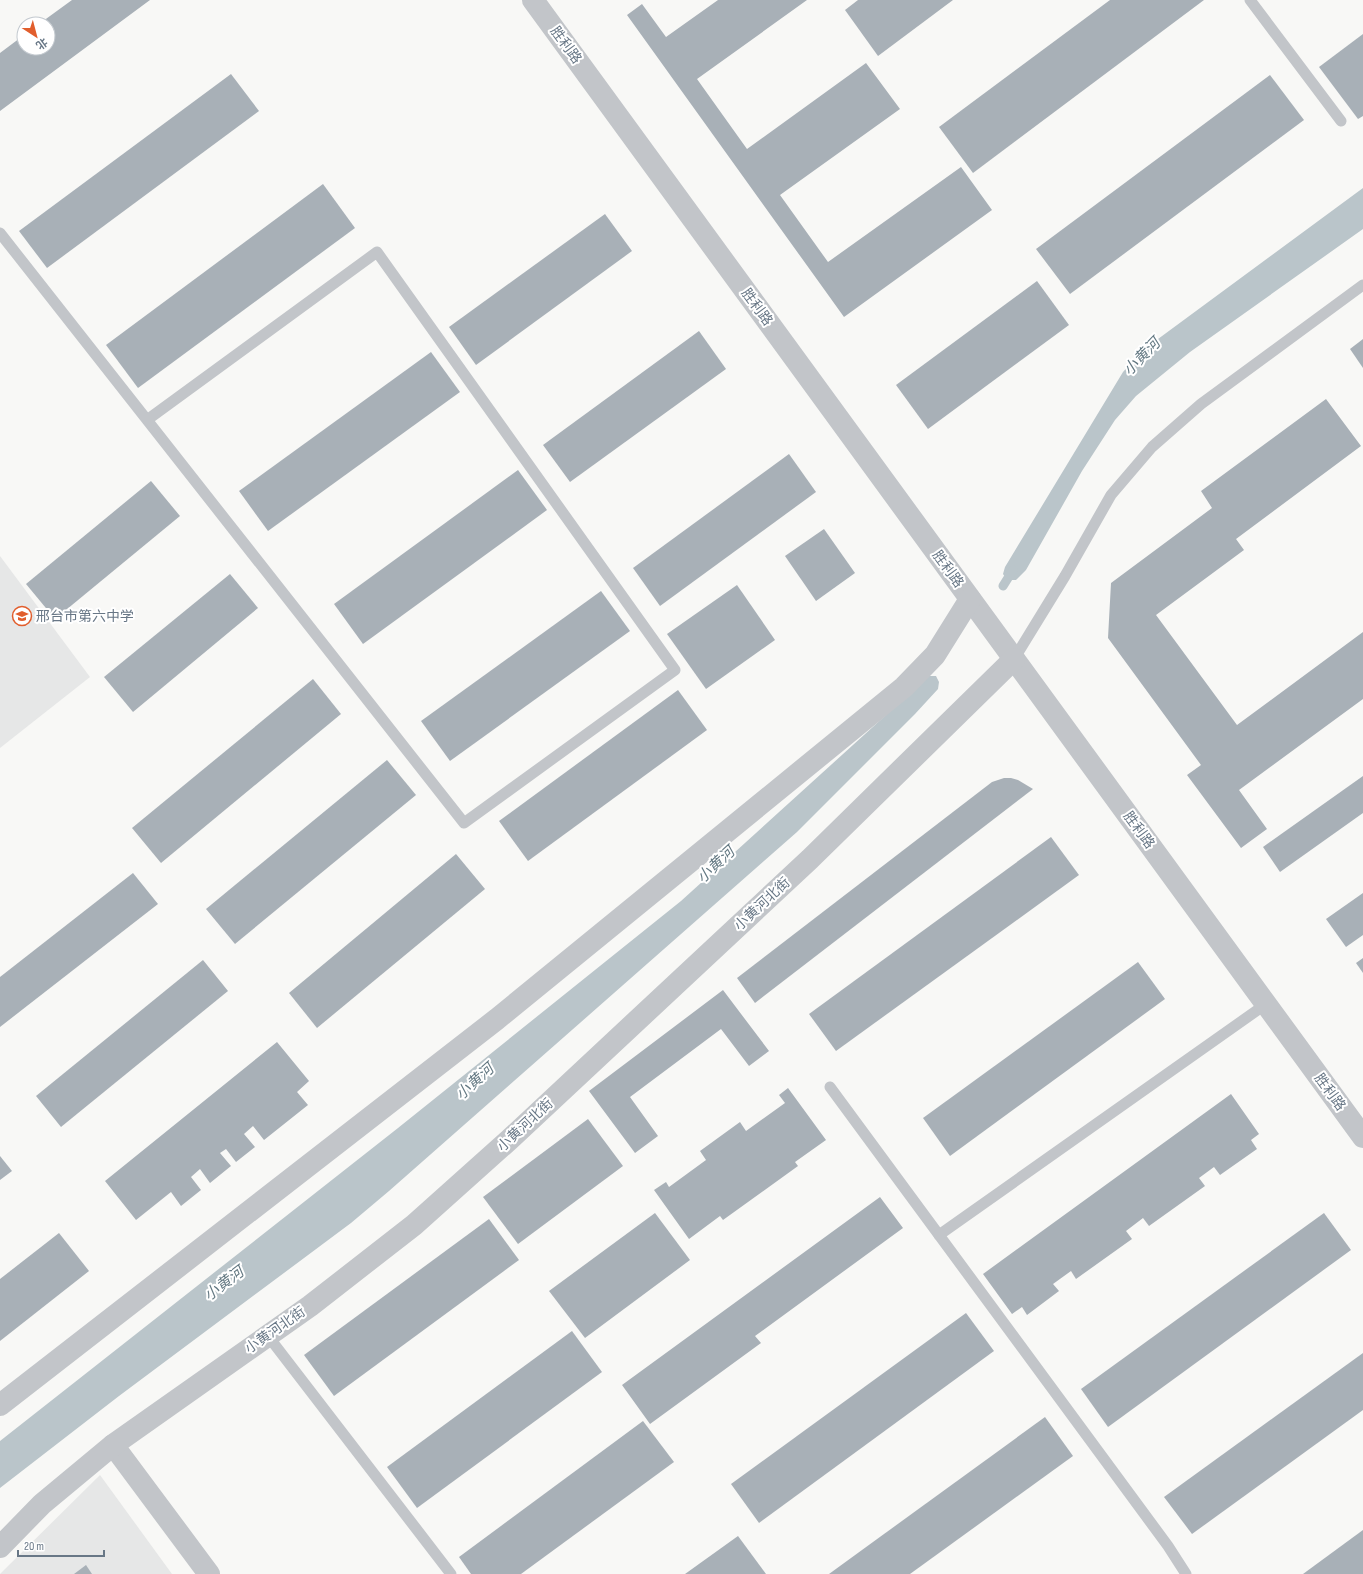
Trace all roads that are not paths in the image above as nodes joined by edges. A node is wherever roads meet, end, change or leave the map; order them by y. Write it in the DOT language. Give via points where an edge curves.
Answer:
graph roads {
  1 [pos="533,0"];
  2 [pos="1250,0"];
  3 [pos="1341,121"];
  4 [pos="0,233"];
  5 [pos="1363,285"];
  6 [pos="147,420"];
  7 [pos="970,599"];
  8 [pos="1014,659"];
  9 [pos="1266,1004"];
  10 [pos="830,1087"];
  11 [pos="1363,1137"];
  12 [pos="939,1235"];
  13 [pos="268,1336"];
  14 [pos="0,1405"];
  15 [pos="113,1445"];
  16 [pos="0,1547"];
  17 [pos="209,1574"];
  18 [pos="451,1574"];
  19 [pos="1186,1574"];
  1 -- 7 [label="street, 胜利路"];
  2 -- 3 [label="lane"];
  4 -- 6 [label="lane"];
  5 -- 8 [label="lane" via="1201,404 1152,446 1111,495"];
  6 -- 6 [label="lane" via="377,252 675,670 464,823"];
  7 -- 8 [label="street, 胜利路"];
  7 -- 14 [label="street" via="935,655 904,687 497,1019"];
  8 -- 9 [label="street, 胜利路"];
  8 -- 13 [label="street, 小黄河北街" via="810,859 509,1140 414,1225"];
  9 -- 11 [label="street, 胜利路"];
  9 -- 12 [label="lane"];
  10 -- 12 [label="lane"];
  12 -- 19 [label="lane"];
  13 -- 15 [label="street, 小黄河北街"];
  13 -- 18 [label="lane"];
  15 -- 16 [label="street, 小黄河北街" via="42,1504"];
  15 -- 17 [label="street"];
}
